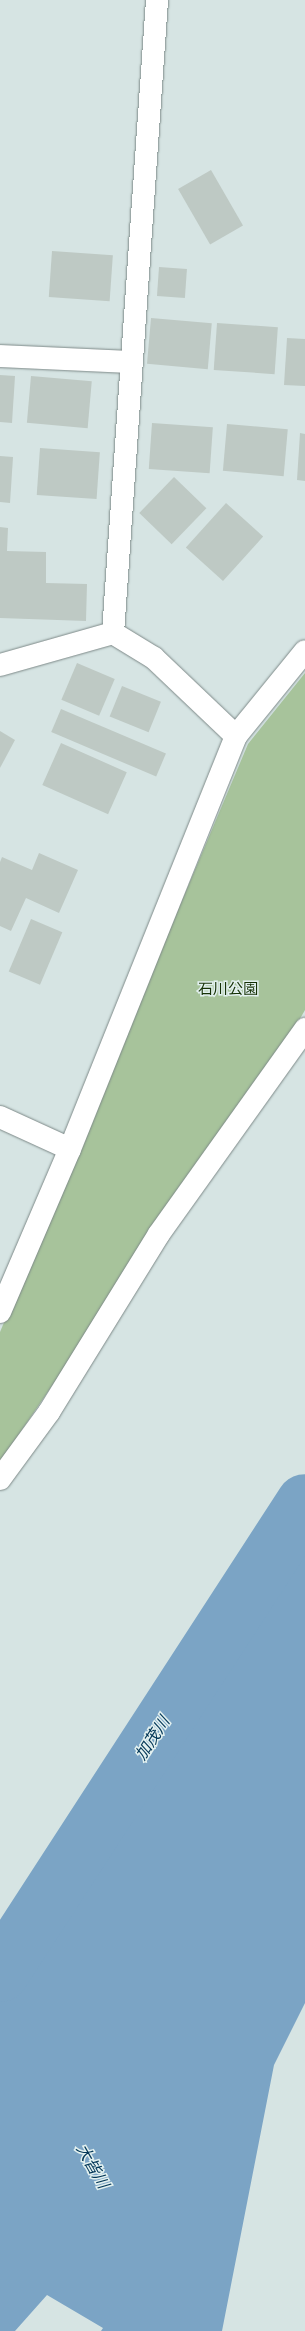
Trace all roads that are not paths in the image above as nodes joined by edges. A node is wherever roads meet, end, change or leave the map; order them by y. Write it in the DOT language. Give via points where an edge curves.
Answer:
graph roads {
  1 [pos="156,0"];
  2 [pos="0,356"];
  3 [pos="130,362"];
  4 [pos="113,633"];
  5 [pos="305,651"];
  6 [pos="0,665"];
  7 [pos="236,736"];
  8 [pos="305,1029"];
  9 [pos="0,1117"];
  10 [pos="70,1149"];
  11 [pos="0,1312"];
  12 [pos="0,1480"];
  1 -- 3 [label="street"];
  2 -- 3 [label="street"];
  3 -- 4 [label="street"];
  4 -- 6 [label="street"];
  4 -- 7 [label="street" via="154,658"];
  5 -- 7 [label="street"];
  7 -- 10 [label="street"];
  8 -- 12 [label="street" via="159,1234 49,1412"];
  9 -- 10 [label="street"];
  10 -- 11 [label="street"];
}
